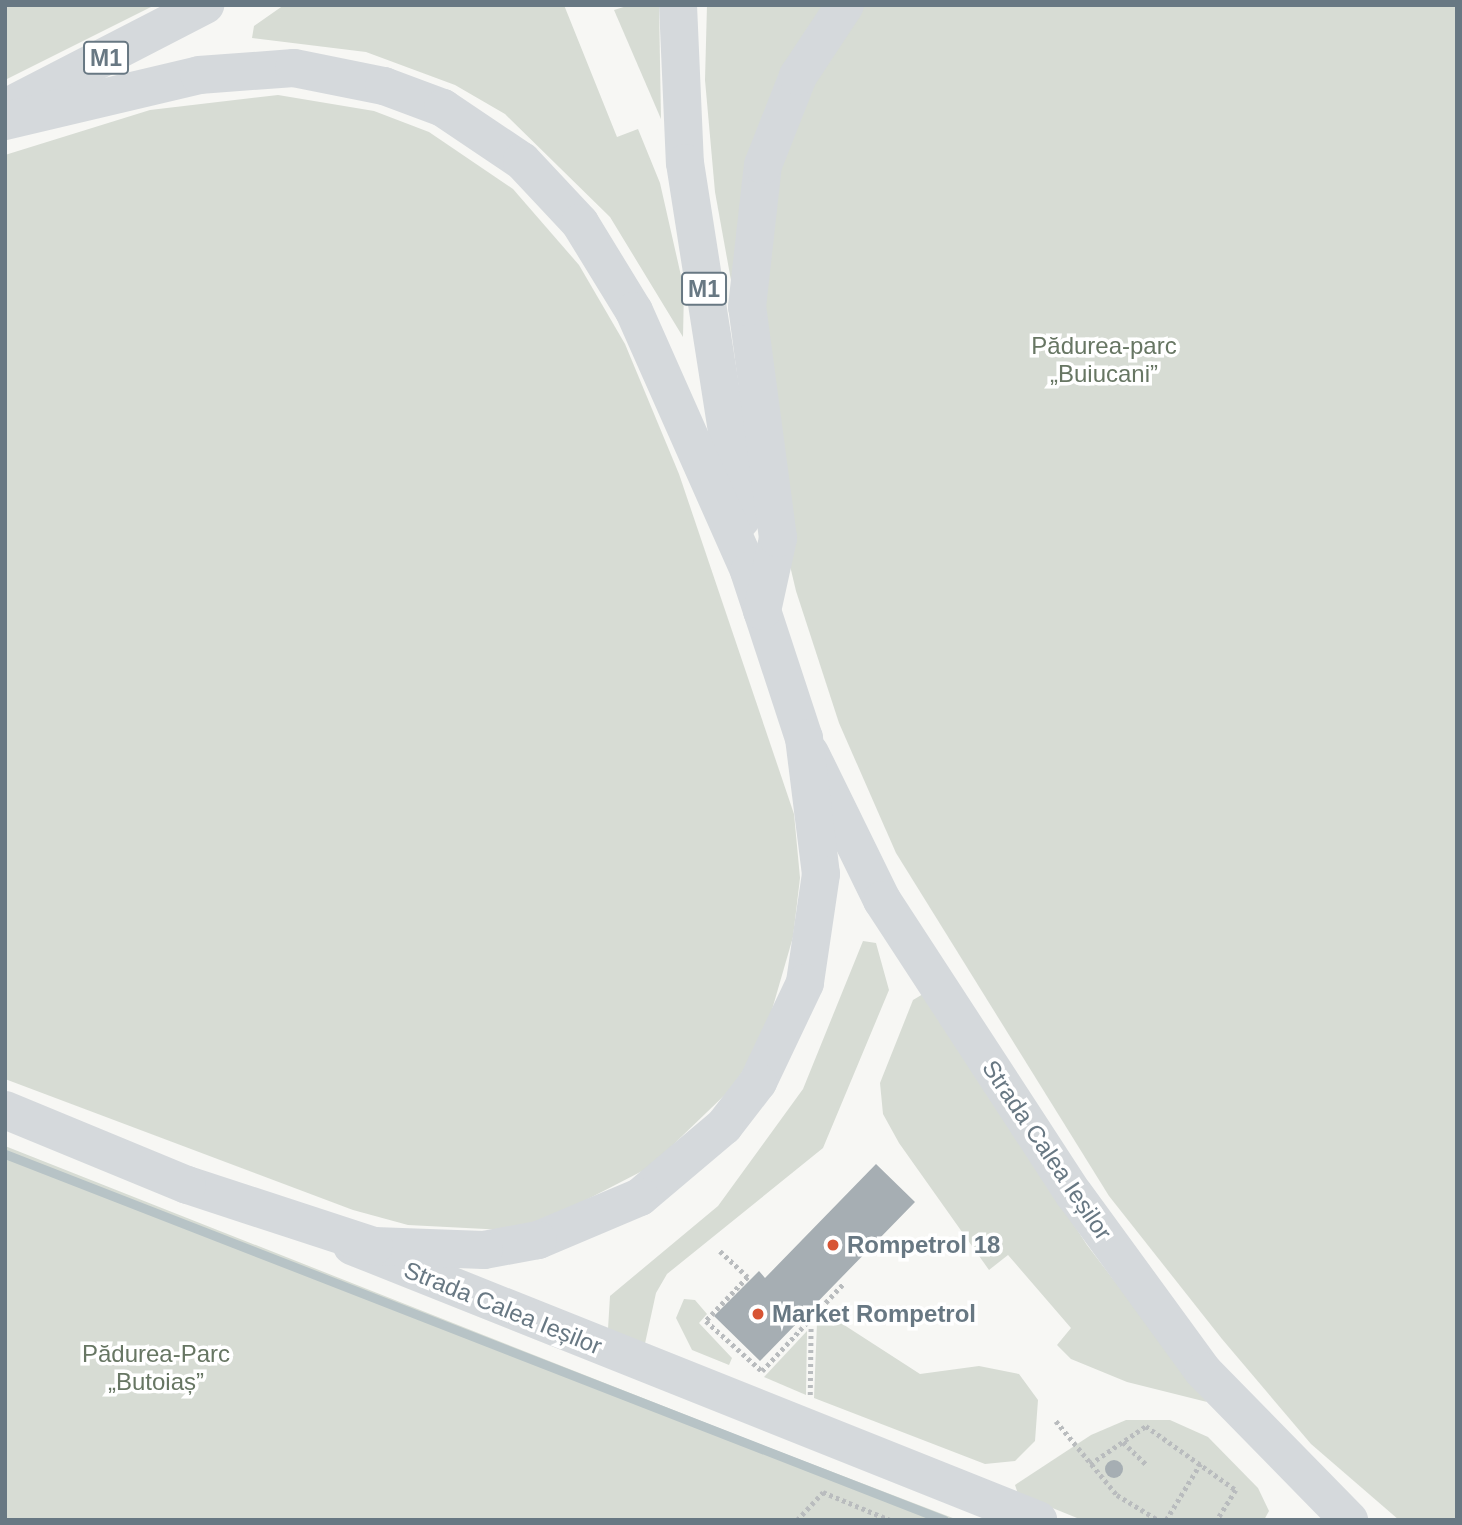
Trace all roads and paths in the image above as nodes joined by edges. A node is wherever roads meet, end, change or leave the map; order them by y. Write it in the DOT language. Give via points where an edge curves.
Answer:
graph roads {
  1 [pos="205,5"];
  2 [pos="678,5"];
  3 [pos="845,5"];
  4 [pos="5,109"];
  5 [pos="5,121"];
  6 [pos="749,571"];
  7 [pos="762,611"];
  8 [pos="804,738"];
  9 [pos="5,1110"];
  10 [pos="321,1233"];
  11 [pos="720,1251"];
  12 [pos="844,1283"];
  13 [pos="811,1318"];
  14 [pos="1056,1421"];
  15 [pos="810,1431"];
  16 [pos="1123,1442"];
  17 [pos="1090,1464"];
  18 [pos="1146,1464"];
  19 [pos="1200,1464"];
  20 [pos="1334,1517"];
  21 [pos="797,1520"];
  22 [pos="890,1520"];
  23 [pos="1038,1520"];
  24 [pos="1158,1520"];
  25 [pos="1166,1520"];
  26 [pos="1217,1520"];
  1 -- 4 [label="main road, M1"];
  2 -- 6 [label="main road, M1" via="685,163"];
  3 -- 7 [label="main road" via="798,76 764,165 747,307 778,538"];
  5 -- 6 [label="main road" via="199,75 294,68 384,86 472,126 522,162 580,223 634,311"];
  6 -- 7 [label="main road"];
  7 -- 8 [label="main road"];
  8 -- 10 [label="main road" via="821,874 817,929 785,1035 724,1126 640,1197 538,1240 429,1252"];
  8 -- 20 [label="main road, Strada Calea Ieșilor" via="882,900 1074,1194 1203,1371"];
  9 -- 10 [label="main road"];
  10 -- 15 [label="main road, Strada Calea Ieșilor"];
  11 -- 13 [label="path" via="748,1277 706,1321 762,1371"];
  12 -- 13 [label="path"];
  13 -- 15 [label="path"];
  14 -- 17 [label="path"];
  15 -- 23 [label="main road, Strada Calea Ieșilor"];
  16 -- 17 [label="path"];
  16 -- 18 [label="path"];
  16 -- 19 [label="path" via="1146,1426"];
  17 -- 24 [label="path" via="1117,1495"];
  19 -- 25 [label="path"];
  19 -- 26 [label="path" via="1236,1490"];
  21 -- 22 [label="path" via="823,1492"];
}
